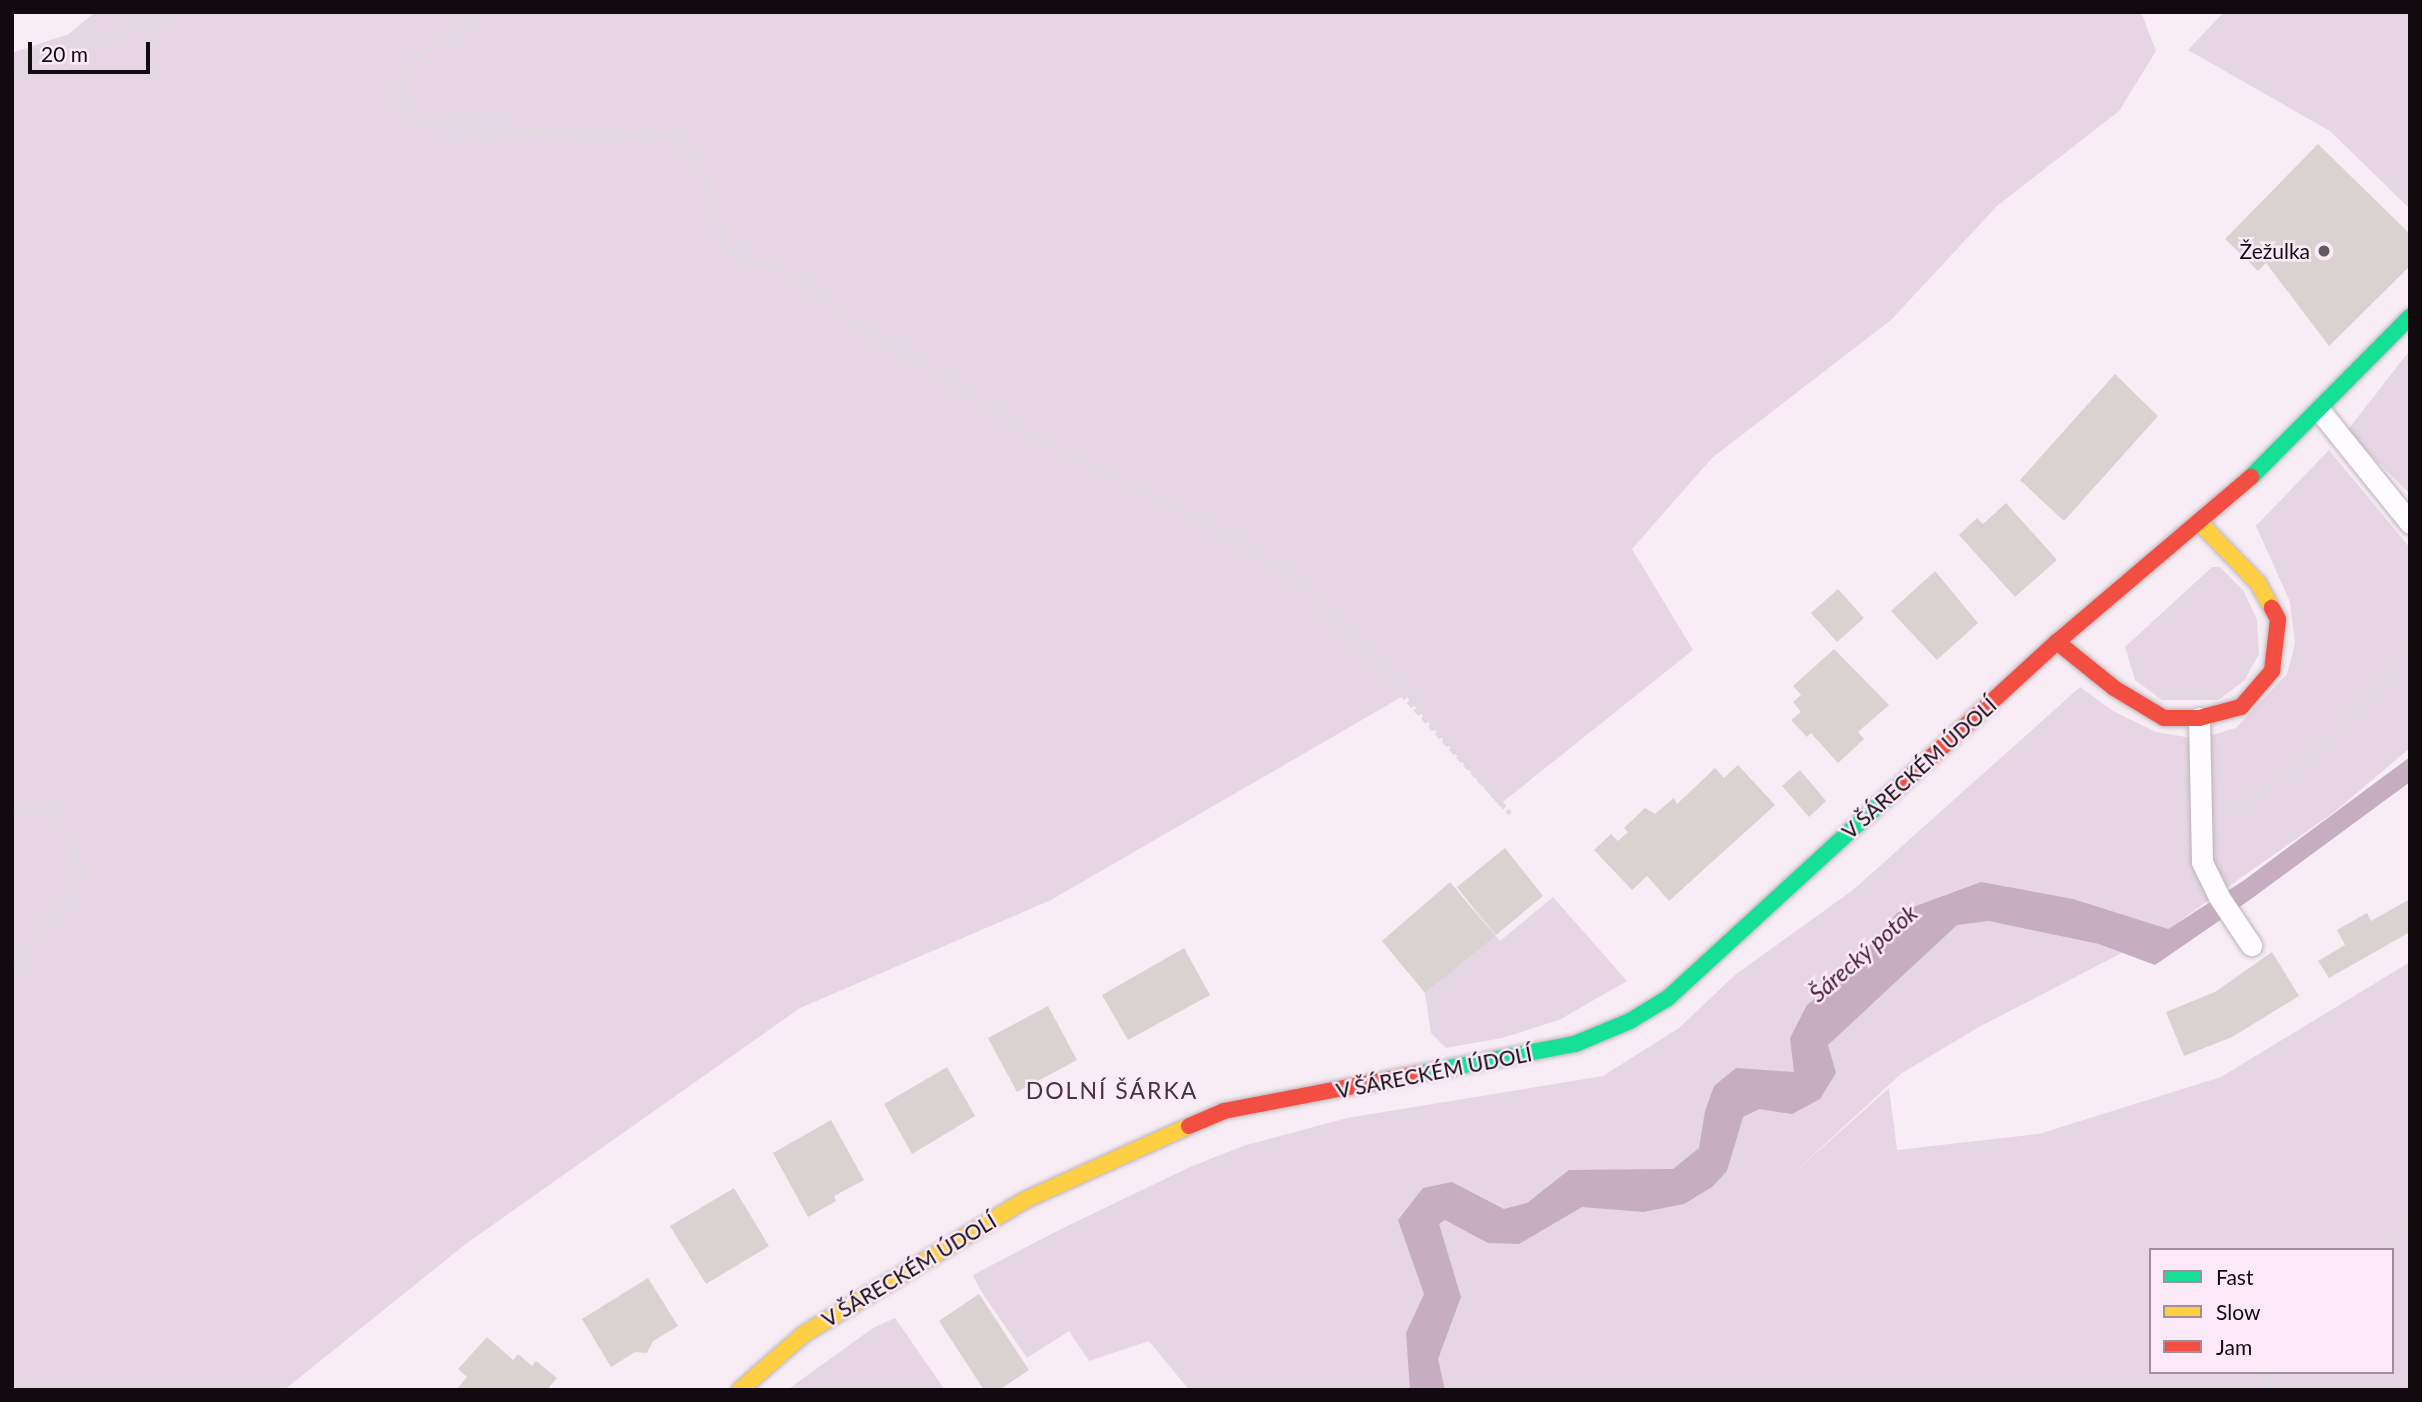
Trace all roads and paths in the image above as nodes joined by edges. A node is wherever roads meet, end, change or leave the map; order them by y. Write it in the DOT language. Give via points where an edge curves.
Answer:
graph roads {
  1 [pos="181,12"];
  2 [pos="484,12"];
  3 [pos="12,65"];
  4 [pos="2410,317"];
  5 [pos="2320,411"];
  6 [pos="2410,523"];
  7 [pos="2201,524"];
  8 [pos="2057,642"];
  9 [pos="2410,643"];
  10 [pos="2199,718"];
  11 [pos="12,810"];
  12 [pos="1510,813"];
  13 [pos="2202,835"];
  14 [pos="2251,945"];
  15 [pos="12,969"];
  16 [pos="2410,1224"];
  17 [pos="2383,1248"];
  18 [pos="2264,1374"];
  19 [pos="740,1390"];
  20 [pos="2263,1390"];
  1 -- 3 [label="path"];
  2 -- 12 [label="path" via="405,68 397,99 422,125 675,136 692,154 705,180 712,210 731,252 778,268 1048,445 1193,515 1303,584"];
  4 -- 5 [label="street, V ŠÁRECKÉM ÚDOLÍ"];
  5 -- 6 [label="lane"];
  5 -- 7 [label="street, V ŠÁRECKÉM ÚDOLÍ"];
  7 -- 8 [label="street, V ŠÁRECKÉM ÚDOLÍ"];
  7 -- 10 [label="street" via="2258,583 2278,619 2272,671 2241,706"];
  8 -- 10 [label="street" via="2114,688 2164,718"];
  8 -- 19 [label="street, V ŠÁRECKÉM ÚDOLÍ" via="1668,998 1630,1021 1575,1044 1224,1111 1025,1200 804,1334"];
  9 -- 13 [label="path" via="2391,671 2327,741"];
  10 -- 13 [label="lane"];
  11 -- 15 [label="path" via="51,813 74,848 82,876"];
  13 -- 14 [label="lane" via="2202,862"];
  16 -- 17 [label="path"];
  18 -- 20 [label="path" via="2270,1382"];
}
